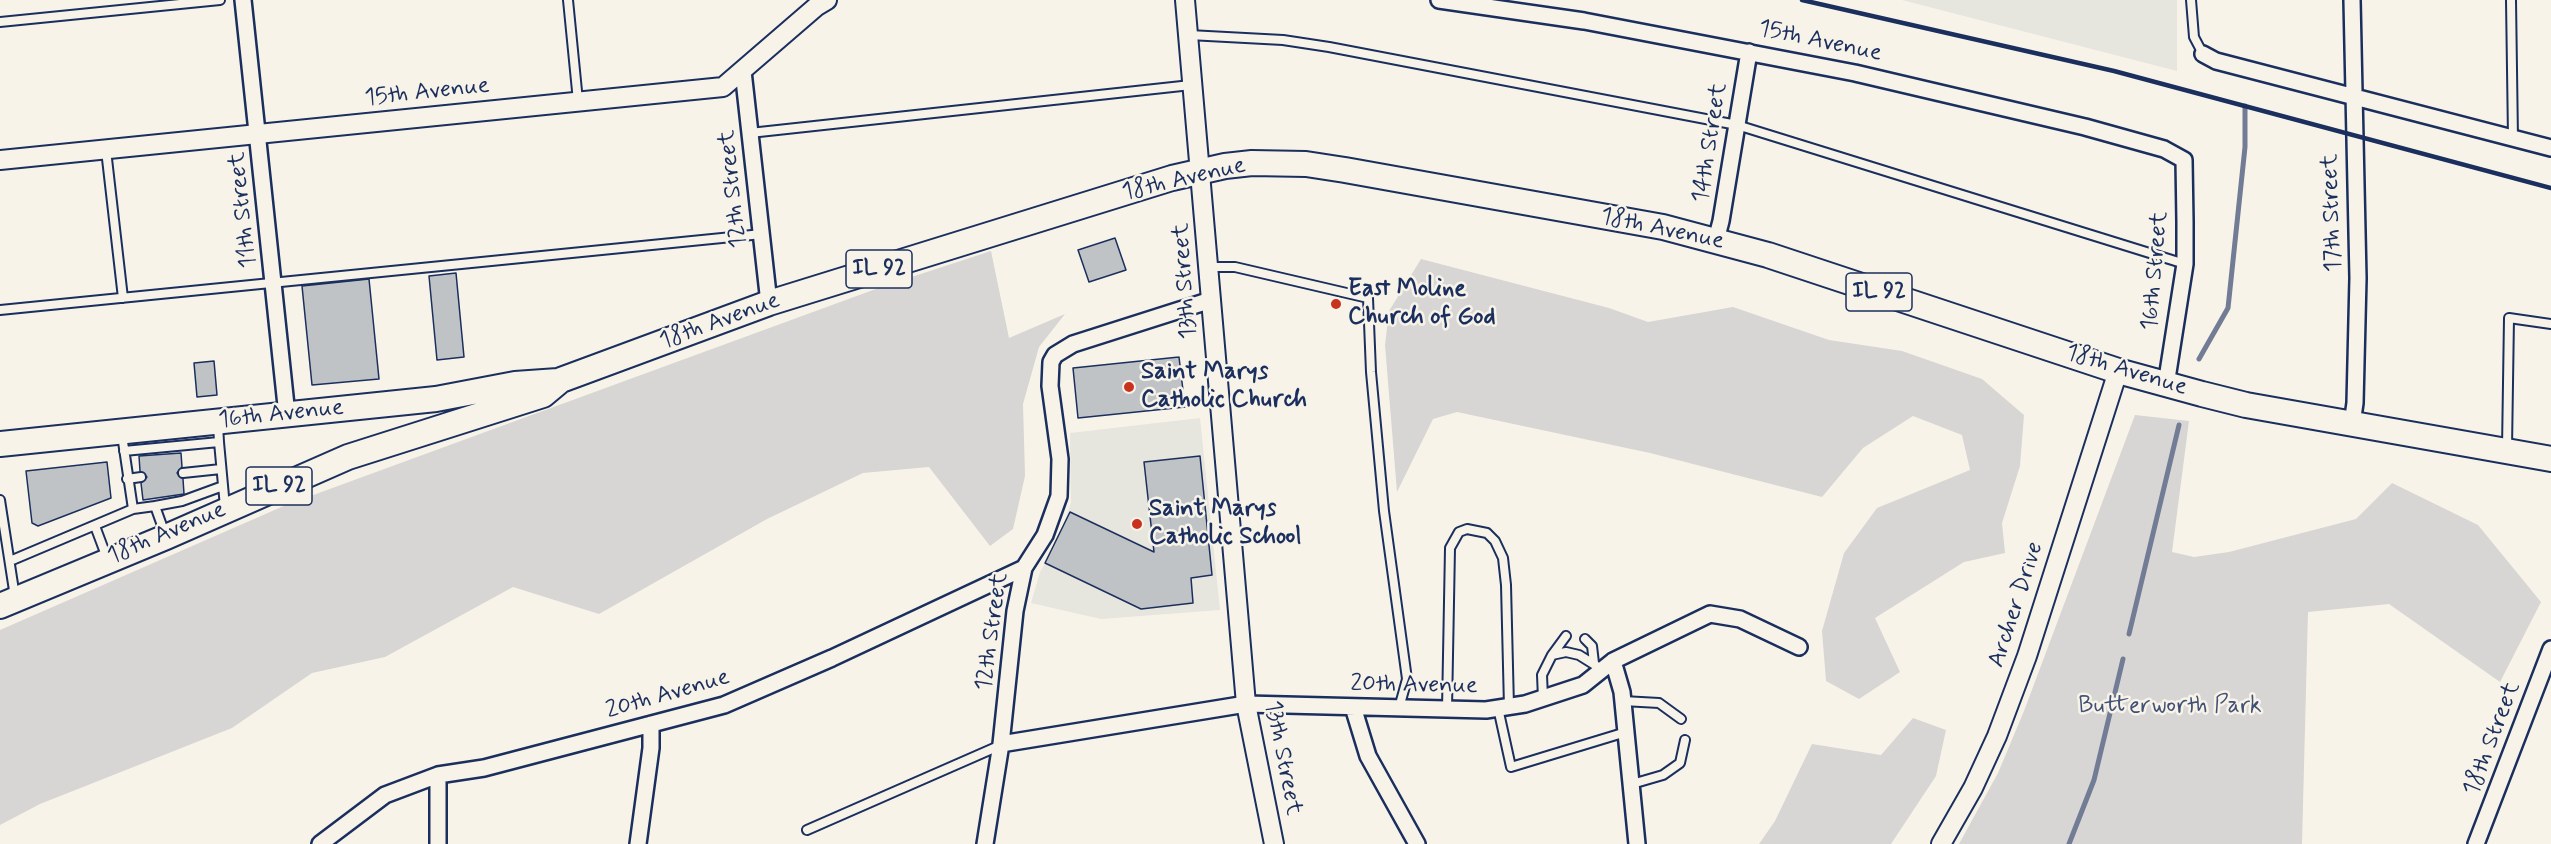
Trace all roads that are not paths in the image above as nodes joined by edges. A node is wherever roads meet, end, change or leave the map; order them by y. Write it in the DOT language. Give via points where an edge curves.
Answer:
graph roads {
  1 [pos="220,0"];
  2 [pos="243,0"];
  3 [pos="568,0"];
  4 [pos="827,0"];
  5 [pos="1185,0"];
  6 [pos="1439,0"];
  7 [pos="2191,0"];
  8 [pos="2352,0"];
  9 [pos="2511,0"];
  10 [pos="0,22"];
  11 [pos="1187,35"];
  12 [pos="1749,52"];
  13 [pos="2203,54"];
  14 [pos="743,71"];
  15 [pos="1193,85"];
  16 [pos="2352,95"];
  17 [pos="578,103"];
  18 [pos="1737,124"];
  19 [pos="750,132"];
  20 [pos="259,134"];
  21 [pos="2513,138"];
  22 [pos="2551,148"];
  23 [pos="106,150"];
  24 [pos="0,160"];
  25 [pos="2184,160"];
  26 [pos="1202,171"];
  27 [pos="762,234"];
  28 [pos="1716,240"];
  29 [pos="2185,264"];
  30 [pos="1209,267"];
  31 [pos="274,283"];
  32 [pos="123,298"];
  33 [pos="1211,300"];
  34 [pos="769,303"];
  35 [pos="0,310"];
  36 [pos="2551,324"];
  37 [pos="2118,371"];
  38 [pos="561,381"];
  39 [pos="2166,384"];
  40 [pos="287,415"];
  41 [pos="2352,424"];
  42 [pos="218,432"];
  43 [pos="123,441"];
  44 [pos="0,444"];
  45 [pos="2507,451"];
  46 [pos="2551,459"];
  47 [pos="221,469"];
  48 [pos="183,473"];
  49 [pos="141,477"];
  50 [pos="127,479"];
  51 [pos="224,497"];
  52 [pos="0,500"];
  53 [pos="155,506"];
  54 [pos="133,509"];
  55 [pos="1,518"];
  56 [pos="95,526"];
  57 [pos="166,537"];
  58 [pos="108,559"];
  59 [pos="9,561"];
  60 [pos="1024,568"];
  61 [pos="8,602"];
  62 [pos="1566,636"];
  63 [pos="1585,639"];
  64 [pos="1799,647"];
  65 [pos="2551,649"];
  66 [pos="1552,655"];
  67 [pos="1604,665"];
  68 [pos="1543,700"];
  69 [pos="1623,701"];
  70 [pos="1246,704"];
  71 [pos="1353,707"];
  72 [pos="1399,708"];
  73 [pos="1503,708"];
  74 [pos="1448,709"];
  75 [pos="1681,719"];
  76 [pos="651,724"];
  77 [pos="1626,732"];
  78 [pos="1685,740"];
  79 [pos="1001,744"];
  80 [pos="438,775"];
  81 [pos="1632,784"];
  82 [pos="807,831"];
  83 [pos="320,844"];
  84 [pos="438,844"];
  85 [pos="638,844"];
  86 [pos="985,844"];
  87 [pos="1274,844"];
  88 [pos="1418,844"];
  89 [pos="1637,844"];
  90 [pos="1941,844"];
  91 [pos="2476,844"];
  1 -- 10 [label="lane"];
  2 -- 20 [label="street, 11th Street"];
  3 -- 17 [label="lane"];
  4 -- 14 [label="street, 15th Avenue"];
  5 -- 11 [label="street, 13th Street"];
  6 -- 12 [label="street, 15th Avenue" via="1584,21"];
  7 -- 13 [label="lane" via="2194,37"];
  8 -- 16 [label="street, 17th Street"];
  9 -- 21 [label="lane"];
  11 -- 15 [label="street, 13th Street"];
  11 -- 18 [label="lane" via="1283,40 1329,47"];
  12 -- 18 [label="street, 14th Street"];
  12 -- 25 [label="street, 15th Avenue" via="2085,127 2164,150"];
  13 -- 16 [label="street" via="2216,61"];
  14 -- 17 [label="street, 15th Avenue" via="723,87"];
  14 -- 19 [label="street, 12th Street"];
  15 -- 19 [label="lane"];
  15 -- 26 [label="street, 13th Street"];
  16 -- 21 [label="street"];
  16 -- 41 [label="street, 17th Street" via="2358,278"];
  17 -- 20 [label="street, 15th Avenue"];
  18 -- 28 [label="street, 14th Street"];
  18 -- 29 [label="lane"];
  19 -- 27 [label="street, 12th Street"];
  20 -- 23 [label="street, 15th Avenue"];
  20 -- 31 [label="street, 11th Street"];
  21 -- 22 [label="street"];
  23 -- 24 [label="street, 15th Avenue"];
  23 -- 32 [label="lane"];
  25 -- 29 [label="street, 16th Street"];
  26 -- 28 [label="main road, 18th Avenue / IL 92" via="1252,163 1306,164 1663,227"];
  26 -- 30 [label="street, 13th Street"];
  26 -- 34 [label="main road, 18th Avenue / IL 92"];
  27 -- 31 [label="lane"];
  27 -- 34 [label="street, 12th Street"];
  28 -- 37 [label="main road, 18th Avenue / IL 92"];
  29 -- 39 [label="street, 16th Street"];
  30 -- 33 [label="street, 13th Street"];
  30 -- 72 [label="lane" via="1235,267 1368,298 1384,511 1407,679"];
  31 -- 32 [label="lane"];
  31 -- 40 [label="street, 11th Street"];
  32 -- 35 [label="lane"];
  33 -- 60 [label="street, 12th Street" via="1073,344 1055,355 1050,386 1059,451 1059,496 1045,535"];
  33 -- 70 [label="street, 13th Street"];
  34 -- 38 [label="main road, 18th Avenue / IL 92"];
  36 -- 45 [label="lane" via="2509,318"];
  37 -- 39 [label="main road, 18th Avenue / IL 92"];
  37 -- 90 [label="street, Archer Drive" via="1997,736"];
  38 -- 40 [label="main road, 16th Avenue / IL 92"];
  38 -- 51 [label="main road, 18th Avenue / IL 92" via="543,395"];
  39 -- 41 [label="main road, 18th Avenue / IL 92" via="2246,405"];
  40 -- 42 [label="main road, 16th Avenue / IL 92"];
  41 -- 45 [label="main road, 18th Avenue / IL 92"];
  42 -- 43 [label="main road, 16th Avenue / IL 92"];
  42 -- 47 [label="lane"];
  43 -- 44 [label="main road, 16th Avenue / IL 92"];
  43 -- 50 [label="lane"];
  45 -- 46 [label="main road, 18th Avenue / IL 92"];
  47 -- 48 [label="lane"];
  47 -- 51 [label="lane"];
  49 -- 50 [label="lane"];
  50 -- 54 [label="lane"];
  51 -- 53 [label="lane"];
  51 -- 57 [label="main road, 18th Avenue / IL 92"];
  52 -- 55 [label="lane"];
  53 -- 54 [label="lane"];
  53 -- 57 [label="lane"];
  54 -- 56 [label="lane"];
  55 -- 59 [label="lane"];
  56 -- 58 [label="lane"];
  56 -- 59 [label="lane"];
  57 -- 58 [label="main road, 18th Avenue / IL 92"];
  58 -- 61 [label="main road, 18th Avenue / IL 92"];
  59 -- 61 [label="lane"];
  60 -- 76 [label="street, 20th Avenue" via="754,693"];
  60 -- 79 [label="street, 12th Street" via="1015,611"];
  62 -- 66 [label="lane"];
  63 -- 67 [label="lane"];
  64 -- 67 [label="street, 20th Avenue" via="1740,619 1710,614"];
  65 -- 91 [label="street, 18th Street"];
  66 -- 67 [label="lane" via="1566,652"];
  66 -- 68 [label="lane" via="1542,675"];
  67 -- 68 [label="street, 20th Avenue" via="1583,685"];
  67 -- 69 [label="street"];
  68 -- 73 [label="street, 20th Avenue"];
  69 -- 75 [label="lane" via="1659,703"];
  69 -- 77 [label="street"];
  70 -- 71 [label="street, 20th Avenue"];
  70 -- 79 [label="street, 20th Avenue"];
  70 -- 87 [label="street, 13th Street"];
  71 -- 72 [label="street, 20th Avenue"];
  71 -- 88 [label="street" via="1368,756"];
  72 -- 74 [label="street, 20th Avenue"];
  73 -- 74 [label="street, 20th Avenue"];
  73 -- 74 [label="lane" via="1503,558 1487,532 1467,530 1459,532 1450,548"];
  73 -- 77 [label="lane" via="1511,767"];
  76 -- 80 [label="street, 20th Avenue" via="484,768"];
  76 -- 85 [label="street"];
  77 -- 81 [label="street"];
  78 -- 81 [label="lane" via="1680,763 1663,775"];
  79 -- 82 [label="lane"];
  79 -- 86 [label="street, 12th Street"];
  80 -- 83 [label="street, 20th Avenue" via="385,795"];
  80 -- 84 [label="street"];
  81 -- 89 [label="street"];
}
